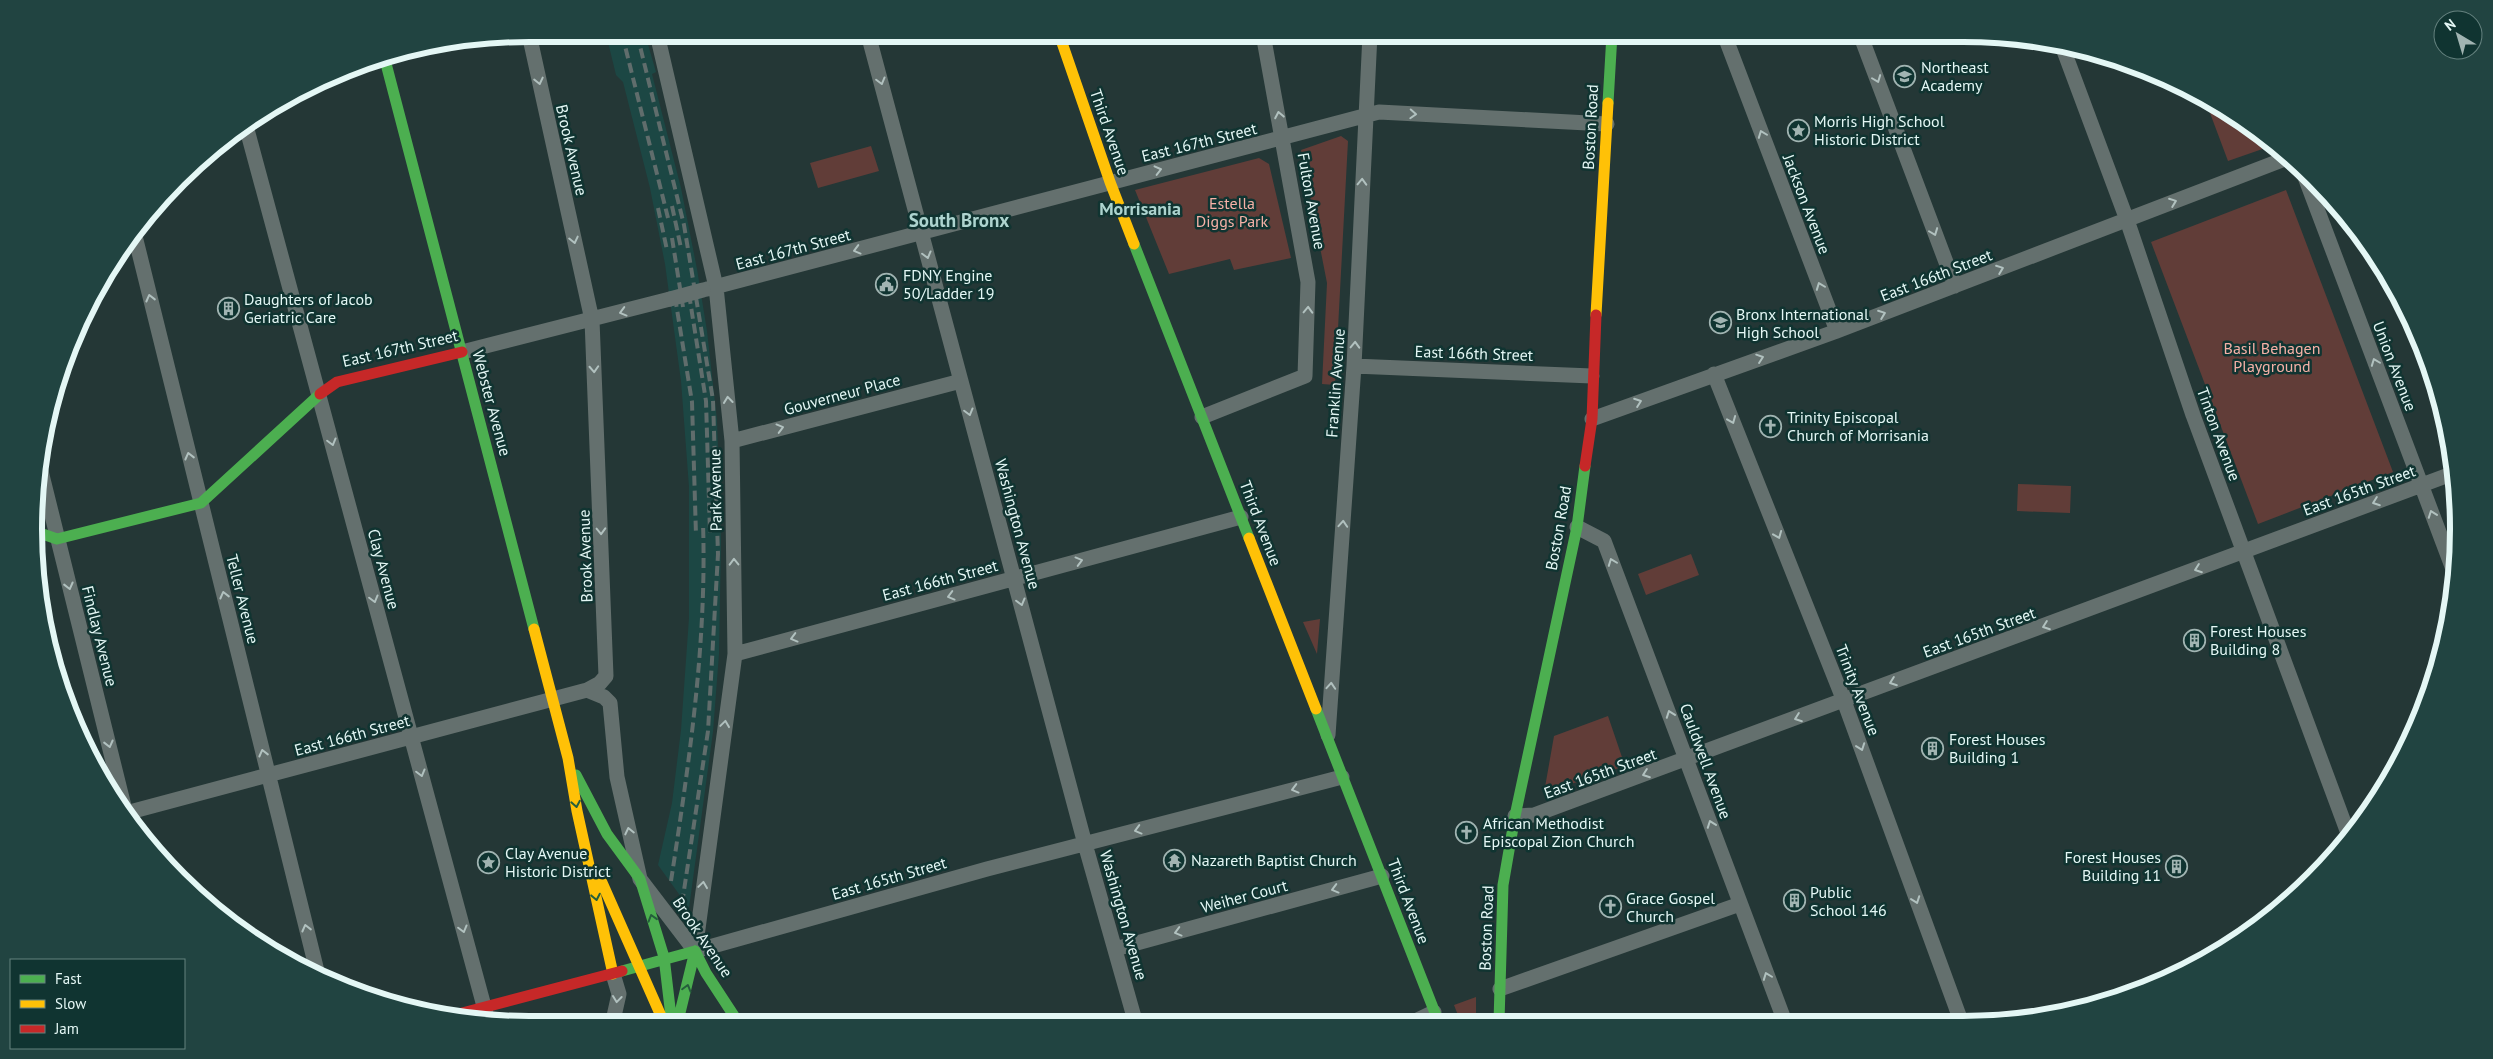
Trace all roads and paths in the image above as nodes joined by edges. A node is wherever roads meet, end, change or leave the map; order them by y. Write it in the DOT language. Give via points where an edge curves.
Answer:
graph roads {
  1 [pos="531,42"];
  2 [pos="659,42"];
  3 [pos="870,42"];
  4 [pos="1062,42"];
  5 [pos="1265,42"];
  6 [pos="1370,42"];
  7 [pos="1611,42"];
  8 [pos="1727,42"];
  9 [pos="1863,42"];
  10 [pos="2064,53"];
  11 [pos="386,64"];
  12 [pos="1365,116"];
  13 [pos="1606,124"];
  14 [pos="248,133"];
  15 [pos="1283,138"];
  16 [pos="2282,160"];
  17 [pos="1110,182"];
  18 [pos="2308,185"];
  19 [pos="2127,220"];
  20 [pos="921,233"];
  21 [pos="137,242"];
  22 [pos="1955,286"];
  23 [pos="710,289"];
  24 [pos="592,320"];
  25 [pos="1837,331"];
  26 [pos="462,352"];
  27 [pos="1354,366"];
  28 [pos="1714,374"];
  29 [pos="1592,376"];
  30 [pos="960,381"];
  31 [pos="319,395"];
  32 [pos="1202,417"];
  33 [pos="1592,419"];
  34 [pos="732,441"];
  35 [pos="2447,476"];
  36 [pos="2422,485"];
  37 [pos="45,488"];
  38 [pos="201,503"];
  39 [pos="1241,517"];
  40 [pos="1577,527"];
  41 [pos="42,534"];
  42 [pos="57,539"];
  43 [pos="2243,552"];
  44 [pos="2449,558"];
  45 [pos="1015,578"];
  46 [pos="734,654"];
  47 [pos="587,690"];
  48 [pos="552,699"];
  49 [pos="1844,701"];
  50 [pos="1328,735"];
  51 [pos="412,737"];
  52 [pos="568,758"];
  53 [pos="1688,759"];
  54 [pos="268,775"];
  55 [pos="1342,777"];
  56 [pos="121,794"];
  57 [pos="133,811"];
  58 [pos="1515,816"];
  59 [pos="2347,830"];
  60 [pos="1085,844"];
  61 [pos="586,850"];
  62 [pos="1382,876"];
  63 [pos="640,879"];
  64 [pos="1740,904"];
  65 [pos="1115,949"];
  66 [pos="694,950"];
  67 [pos="664,957"];
  68 [pos="637,965"];
  69 [pos="316,967"];
  70 [pos="613,974"];
  71 [pos="1500,989"];
  72 [pos="486,1014"];
  73 [pos="614,1016"];
  74 [pos="661,1016"];
  75 [pos="671,1016"];
  76 [pos="679,1016"];
  77 [pos="734,1016"];
  78 [pos="1134,1016"];
  79 [pos="1437,1016"];
  80 [pos="1499,1016"];
  81 [pos="1783,1016"];
  82 [pos="1959,1016"];
  1 -- 24 [label="street, Brook Avenue, one-way"];
  2 -- 23 [label="street, Park Avenue"];
  3 -- 20 [label="street, Washington Avenue, one-way"];
  4 -- 17 [label="main road, Third Avenue"];
  15 -- 5 [label="street, Fulton Avenue, one-way"];
  6 -- 12 [label="street, Franklin Avenue"];
  7 -- 13 [label="main road, Boston Road"];
  25 -- 8 [label="street, Jackson Avenue, one-way"];
  9 -- 22 [label="street, one-way"];
  10 -- 19 [label="street, Tinton Avenue"];
  11 -- 26 [label="main road, Webster Avenue"];
  12 -- 13 [label="street, East 167th Street, one-way" via="1379,112"];
  12 -- 15 [label="street, East 167th Street"];
  27 -- 12 [label="street, Franklin Avenue, one-way"];
  13 -- 29 [label="main road, Boston Road"];
  14 -- 31 [label="street, Clay Avenue"];
  17 -- 15 [label="street, East 167th Street, one-way"];
  32 -- 15 [label="street, Fulton Avenue, one-way" via="1304,376 1308,282"];
  19 -- 16 [label="street, East 166th Street, one-way"];
  17 -- 20 [label="street, East 167th Street"];
  17 -- 32 [label="main road, Third Avenue"];
  36 -- 18 [label="street, Union Avenue, one-way"];
  22 -- 19 [label="street, East 166th Street, one-way"];
  19 -- 43 [label="street, Tinton Avenue"];
  20 -- 23 [label="street, East 167th Street, one-way"];
  20 -- 30 [label="street, Washington Avenue, one-way"];
  38 -- 21 [label="street, Teller Avenue, one-way"];
  25 -- 22 [label="street, East 166th Street, one-way"];
  23 -- 24 [label="street, East 167th Street, one-way, bridge"];
  34 -- 23 [label="street, Park Avenue, one-way"];
  24 -- 26 [label="street, East 167th Street"];
  24 -- 47 [label="street, Brook Avenue, one-way" via="607,672 600,683"];
  28 -- 25 [label="street, East 166th Street, one-way"];
  26 -- 31 [label="main road, East 167th Street" via="337,382"];
  26 -- 48 [label="main road, Webster Avenue"];
  27 -- 29 [label="street, East 166th Street"];
  50 -- 27 [label="street, Franklin Avenue, one-way"];
  33 -- 28 [label="street, East 166th Street, one-way"];
  28 -- 49 [label="street, Trinity Avenue, one-way"];
  29 -- 33 [label="main road, Boston Road"];
  34 -- 30 [label="street, Gouverneur Place, one-way"];
  30 -- 45 [label="street, Washington Avenue, one-way"];
  31 -- 38 [label="main road, East 167th Street"];
  31 -- 51 [label="street, Clay Avenue, one-way"];
  32 -- 39 [label="main road, Third Avenue"];
  33 -- 40 [label="main road, Boston Road"];
  46 -- 34 [label="street, Park Avenue, one-way"];
  35 -- 36 [label="street, East 165th Street"];
  36 -- 43 [label="street, East 165th Street, one-way"];
  44 -- 36 [label="street, Union Avenue, one-way"];
  37 -- 42 [label="street, Findlay Avenue"];
  38 -- 42 [label="main road, East 167th Street"];
  54 -- 38 [label="street, Teller Avenue, one-way"];
  45 -- 39 [label="street, East 166th Street, one-way"];
  39 -- 50 [label="main road, Third Avenue"];
  53 -- 40 [label="street, Cauldwell Avenue, one-way" via="1604,541"];
  40 -- 58 [label="main road, Boston Road"];
  41 -- 42 [label="main road"];
  42 -- 56 [label="street, Findlay Avenue, one-way"];
  43 -- 49 [label="street, East 165th Street, one-way"];
  43 -- 59 [label="street, Tinton Avenue"];
  45 -- 46 [label="street, East 166th Street, one-way"];
  45 -- 60 [label="street, Washington Avenue, one-way"];
  66 -- 46 [label="street, Park Avenue, one-way"];
  47 -- 48 [label="street, East 166th Street"];
  63 -- 47 [label="street, Brook Avenue, one-way" via="617,777 610,703"];
  48 -- 51 [label="street, East 166th Street"];
  48 -- 52 [label="main road, Webster Avenue"];
  49 -- 53 [label="street, East 165th Street, one-way"];
  49 -- 82 [label="street, Trinity Avenue, one-way"];
  50 -- 55 [label="main road, Third Avenue"];
  51 -- 54 [label="street, East 166th Street"];
  51 -- 72 [label="street, Clay Avenue, one-way"];
  52 -- 61 [label="main road, Webster Avenue, one-way"];
  52 -- 63 [label="main road, Webster Avenue" via="607,834"];
  53 -- 58 [label="street, East 165th Street, one-way" via="1534,815"];
  64 -- 53 [label="street, Cauldwell Avenue, one-way"];
  54 -- 57 [label="street, East 166th Street"];
  69 -- 54 [label="street, Teller Avenue, one-way"];
  55 -- 60 [label="street, East 165th Street, one-way"];
  55 -- 62 [label="main road, Third Avenue"];
  58 -- 71 [label="main road, Boston Road" via="1503,885"];
  60 -- 65 [label="street, Washington Avenue"];
  60 -- 66 [label="street, East 165th Street"];
  61 -- 68 [label="main road, Webster Avenue" via="634,951"];
  61 -- 70 [label="main road, Webster Avenue, one-way"];
  62 -- 65 [label="street, Weiher Court, one-way"];
  62 -- 79 [label="main road, Third Avenue"];
  63 -- 66 [label="street, Brook Avenue"];
  67 -- 63 [label="main road, Webster Avenue, one-way"];
  64 -- 71 [label="street"];
  81 -- 64 [label="street, Cauldwell Avenue, one-way"];
  65 -- 78 [label="street, Washington Avenue"];
  66 -- 67 [label="main road, East 165th Street"];
  76 -- 66 [label="main road, one-way"];
  66 -- 77 [label="main road, Brook Avenue"];
  67 -- 68 [label="main road, East 165th Street"];
  67 -- 75 [label="main road, Webster Avenue"];
  68 -- 70 [label="main road, East 165th Street"];
  68 -- 74 [label="main road, Webster Avenue"];
  70 -- 72 [label="main road, East 165th Street" via="601,974"];
  70 -- 73 [label="street, one-way" via="619,994"];
  71 -- 80 [label="main road, Boston Road"];
}
